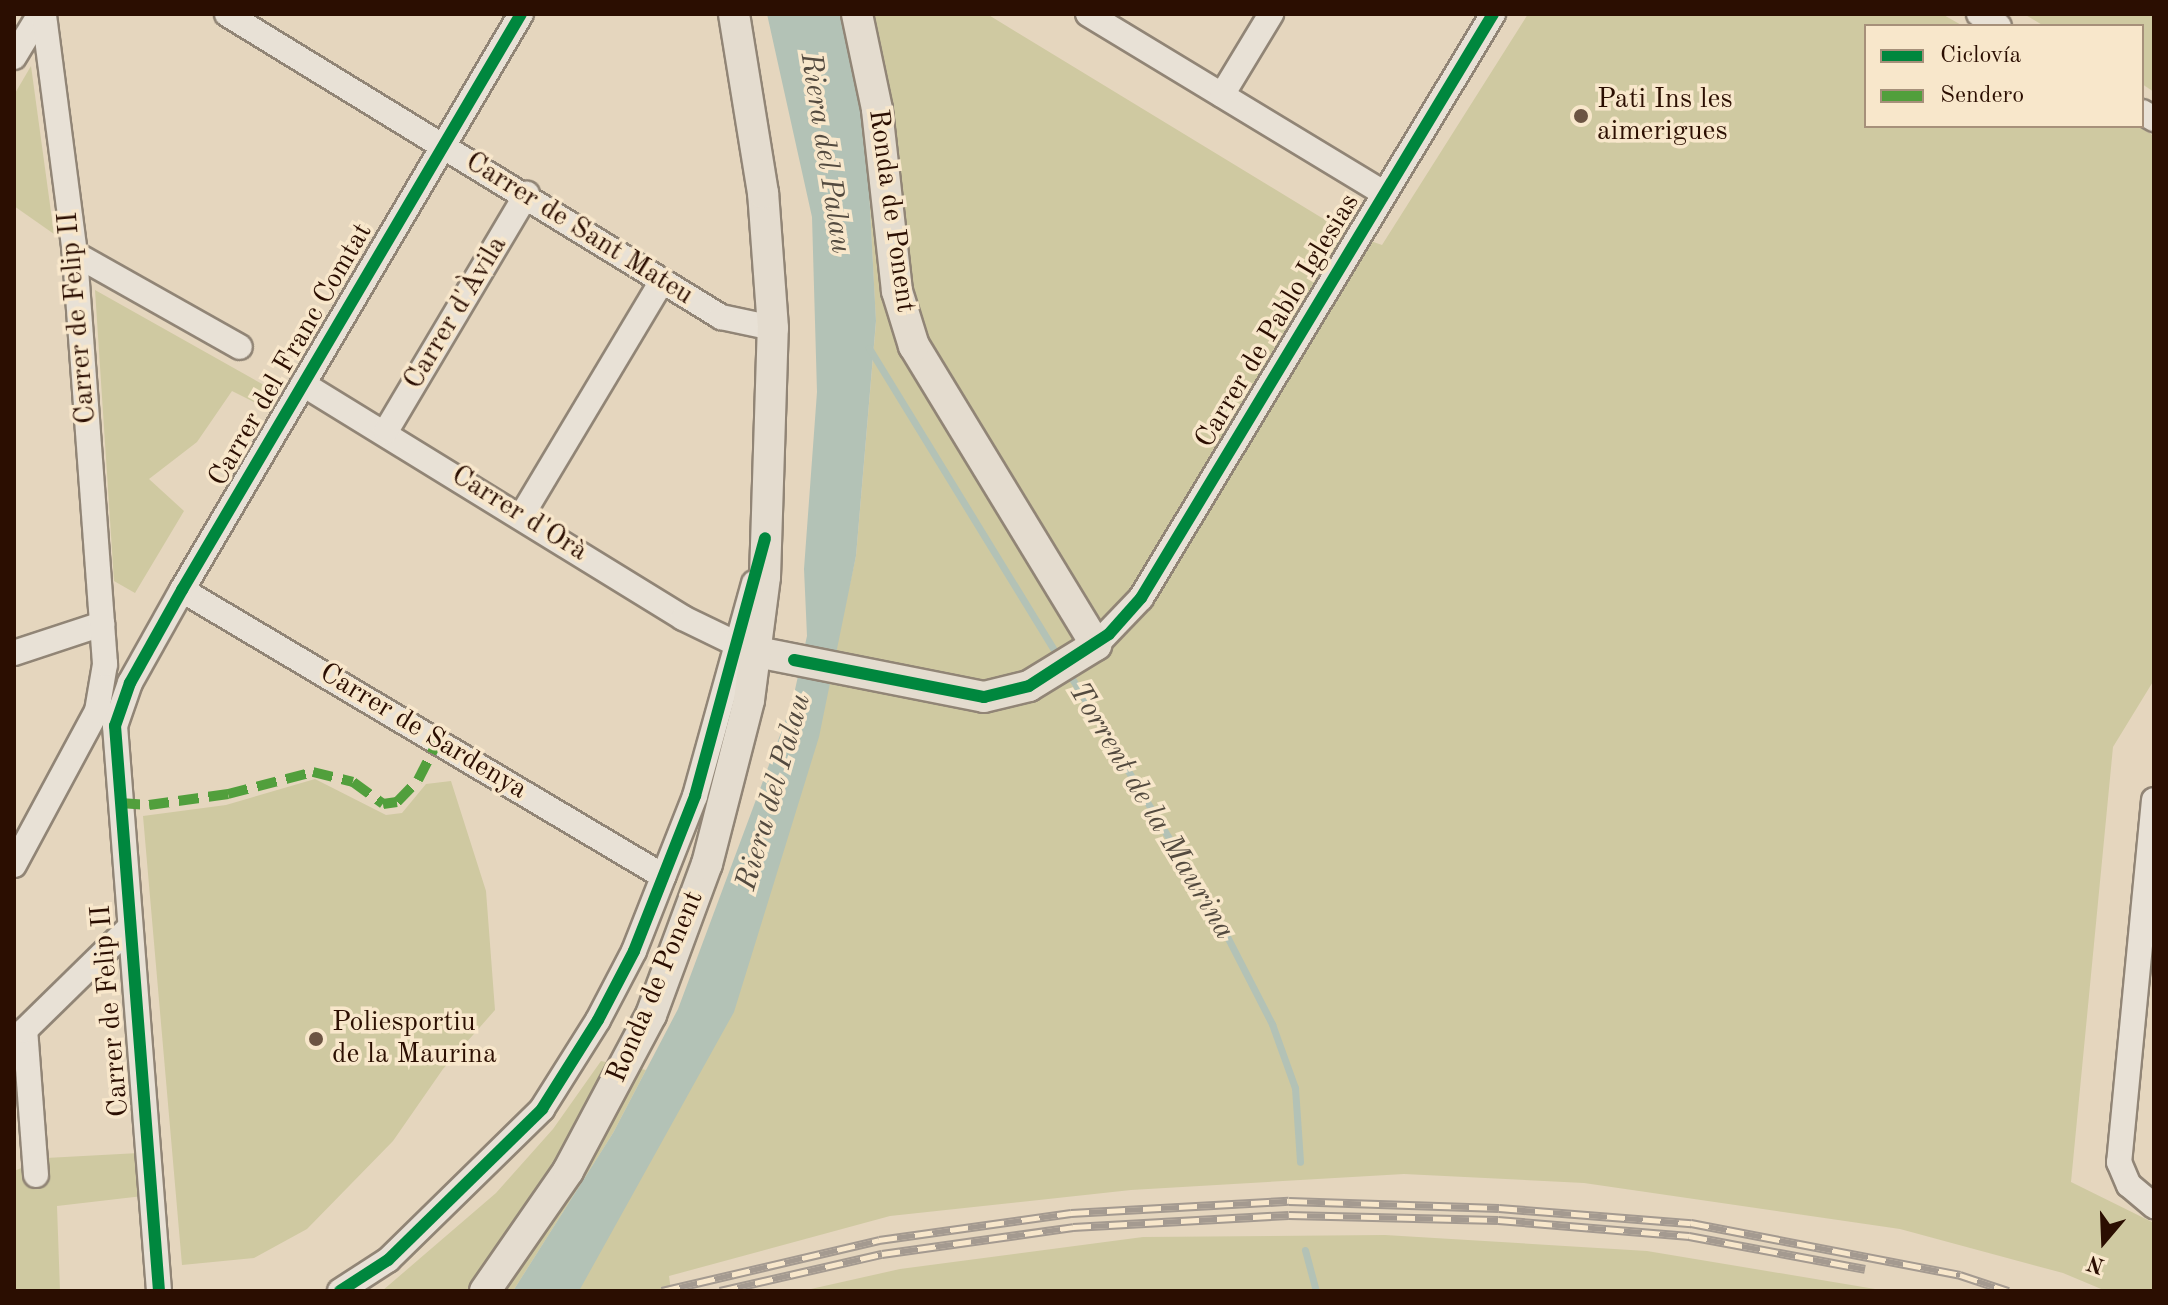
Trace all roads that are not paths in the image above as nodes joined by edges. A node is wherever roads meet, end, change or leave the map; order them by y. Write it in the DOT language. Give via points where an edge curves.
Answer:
graph roads {
  1 [pos="42,14"];
  2 [pos="227,14"];
  3 [pos="521,14"];
  4 [pos="734,14"];
  5 [pos="857,14"];
  6 [pos="1088,14"];
  7 [pos="1271,14"];
  8 [pos="1493,14"];
  9 [pos="14,57"];
  10 [pos="1222,95"];
  11 [pos="442,145"];
  12 [pos="1383,193"];
  13 [pos="527,194"];
  14 [pos="75,254"];
  15 [pos="662,281"];
  16 [pos="773,328"];
  17 [pos="240,347"];
  18 [pos="303,384"];
  19 [pos="386,431"];
  20 [pos="522,515"];
  21 [pos="182,590"];
  22 [pos="102,624"];
  23 [pos="745,649"];
  24 [pos="1090,649"];
  25 [pos="14,653"];
  26 [pos="115,726"];
  27 [pos="2154,800"];
  28 [pos="14,865"];
  29 [pos="663,876"];
  30 [pos="128,929"];
  31 [pos="2144,980"];
  32 [pos="36,1175"];
  33 [pos="2154,1206"];
  34 [pos="159,1291"];
  35 [pos="340,1291"];
  36 [pos="485,1291"];
  1 -- 9 [label="street"];
  1 -- 14 [label="street, Carrer de Felip II"];
  2 -- 11 [label="street, Carrer de Sant Mateu"];
  3 -- 11 [label="street, Carrer del Franc Comtat"];
  4 -- 16 [label="main road, Ronda de Ponent" via="763,193"];
  5 -- 24 [label="main road, Ronda de Ponent" via="877,109 895,281 914,346"];
  6 -- 10 [label="street"];
  7 -- 10 [label="street"];
  8 -- 12 [label="street, Carrer de Pablo Iglesias"];
  10 -- 12 [label="street"];
  11 -- 13 [label="street, Carrer de Sant Mateu"];
  11 -- 18 [label="street, Carrer del Franc Comtat"];
  12 -- 24 [label="street, Carrer de Pablo Iglesias" via="1141,598"];
  13 -- 15 [label="street, Carrer de Sant Mateu"];
  13 -- 19 [label="street, Carrer d'Àvila"];
  14 -- 17 [label="street"];
  14 -- 22 [label="street, Carrer de Felip II"];
  15 -- 16 [label="street, Carrer de Sant Mateu" via="721,317"];
  15 -- 20 [label="street"];
  16 -- 23 [label="main road, Ronda de Ponent" via="765,538"];
  18 -- 19 [label="street, Carrer d'Orà"];
  18 -- 21 [label="street, Carrer del Franc Comtat"];
  19 -- 20 [label="street, Carrer d'Orà"];
  20 -- 23 [label="street, Carrer d'Orà"];
  21 -- 26 [label="street, Carrer del Franc Comtat" via="130,683"];
  21 -- 29 [label="street, Carrer de Sardenya"];
  22 -- 25 [label="street"];
  22 -- 28 [label="street" via="105,664 97,711"];
  23 -- 24 [label="main road" via="974,697 1005,694 1039,681"];
  23 -- 29 [label="street"];
  23 -- 36 [label="main road, Ronda de Ponent" via="733,770 707,864 651,1015 568,1171"];
  26 -- 30 [label="street, Carrer de Felip II"];
  27 -- 31 [label="street"];
  29 -- 35 [label="street" via="612,992 542,1109 388,1260"];
  30 -- 32 [label="street" via="25,1030"];
  30 -- 34 [label="street, Carrer de Felip II"];
  31 -- 33 [label="street" via="2119,1162 2129,1185"];
}
